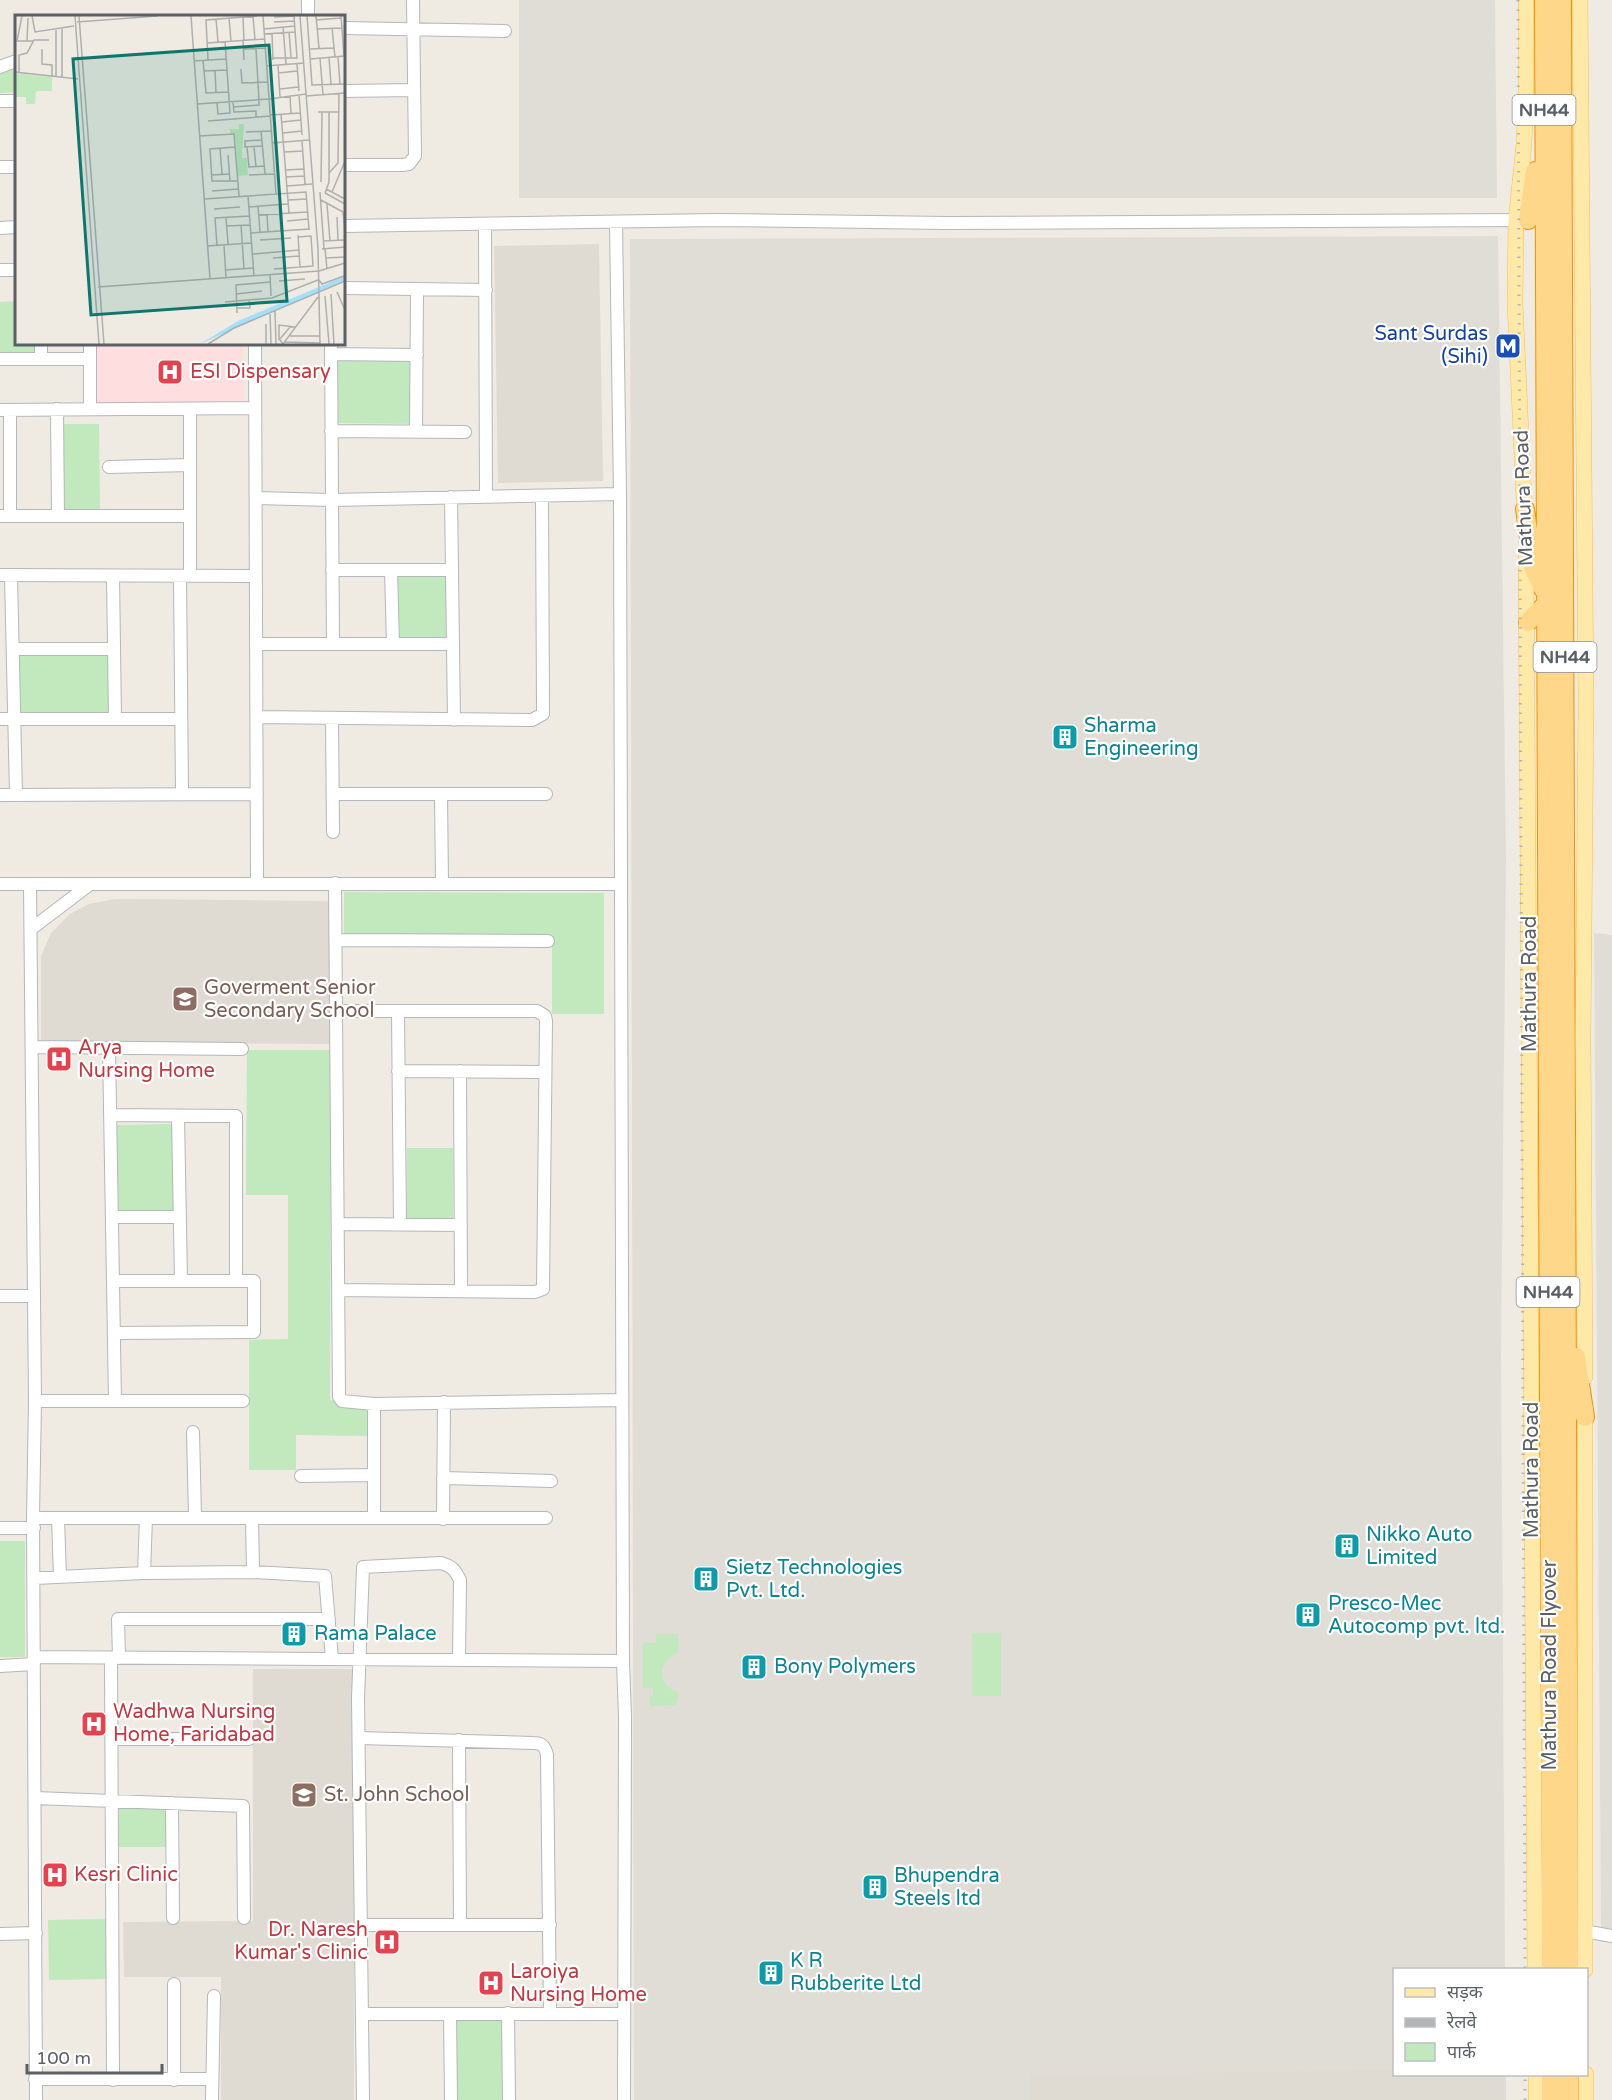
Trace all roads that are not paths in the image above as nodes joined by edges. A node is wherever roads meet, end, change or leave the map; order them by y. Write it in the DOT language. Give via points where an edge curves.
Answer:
graph roads {
  1 [pos="413,0"];
  2 [pos="1526,0"];
  3 [pos="1544,0"];
  4 [pos="1562,0"];
  5 [pos="1580,0"];
  6 [pos="345,28"];
  7 [pos="413,29"];
  8 [pos="506,31"];
  9 [pos="15,61"];
  10 [pos="0,66"];
  11 [pos="414,90"];
  12 [pos="345,91"];
  13 [pos="15,101"];
  14 [pos="0,102"];
  15 [pos="345,165"];
  16 [pos="1530,220"];
  17 [pos="616,222"];
  18 [pos="485,225"];
  19 [pos="345,226"];
  20 [pos="15,227"];
  21 [pos="0,228"];
  22 [pos="345,288"];
  23 [pos="417,289"];
  24 [pos="486,290"];
  25 [pos="41,345"];
  26 [pos="90,345"];
  27 [pos="255,345"];
  28 [pos="331,349"];
  29 [pos="417,355"];
  30 [pos="0,359"];
  31 [pos="41,359"];
  32 [pos="90,359"];
  33 [pos="255,408"];
  34 [pos="57,409"];
  35 [pos="90,409"];
  36 [pos="190,409"];
  37 [pos="5,410"];
  38 [pos="331,431"];
  39 [pos="416,432"];
  40 [pos="465,432"];
  41 [pos="5,465"];
  42 [pos="190,465"];
  43 [pos="108,467"];
  44 [pos="620,494"];
  45 [pos="542,496"];
  46 [pos="451,497"];
  47 [pos="486,497"];
  48 [pos="256,498"];
  49 [pos="332,500"];
  50 [pos="1525,509"];
  51 [pos="5,516"];
  52 [pos="58,516"];
  53 [pos="190,516"];
  54 [pos="332,570"];
  55 [pos="391,570"];
  56 [pos="452,570"];
  57 [pos="6,575"];
  58 [pos="113,576"];
  59 [pos="185,576"];
  60 [pos="256,576"];
  61 [pos="1546,600"];
  62 [pos="1528,622"];
  63 [pos="256,644"];
  64 [pos="333,644"];
  65 [pos="393,644"];
  66 [pos="453,644"];
  67 [pos="13,649"];
  68 [pos="114,649"];
  69 [pos="257,717"];
  70 [pos="332,718"];
  71 [pos="0,719"];
  72 [pos="14,719"];
  73 [pos="116,719"];
  74 [pos="182,719"];
  75 [pos="454,720"];
  76 [pos="182,794"];
  77 [pos="257,794"];
  78 [pos="333,794"];
  79 [pos="441,794"];
  80 [pos="546,794"];
  81 [pos="0,795"];
  82 [pos="15,795"];
  83 [pos="333,832"];
  84 [pos="257,883"];
  85 [pos="335,883"];
  86 [pos="442,883"];
  87 [pos="0,884"];
  88 [pos="621,884"];
  89 [pos="30,885"];
  90 [pos="89,885"];
  91 [pos="31,929"];
  92 [pos="336,940"];
  93 [pos="548,941"];
  94 [pos="336,1011"];
  95 [pos="399,1011"];
  96 [pos="32,1047"];
  97 [pos="110,1048"];
  98 [pos="242,1049"];
  99 [pos="398,1071"];
  100 [pos="460,1071"];
  101 [pos="545,1072"];
  102 [pos="110,1115"];
  103 [pos="178,1116"];
  104 [pos="112,1217"];
  105 [pos="180,1217"];
  106 [pos="338,1224"];
  107 [pos="400,1224"];
  108 [pos="461,1225"];
  109 [pos="113,1281"];
  110 [pos="181,1281"];
  111 [pos="236,1281"];
  112 [pos="338,1290"];
  113 [pos="461,1291"];
  114 [pos="0,1296"];
  115 [pos="33,1296"];
  116 [pos="1567,1314"];
  117 [pos="114,1333"];
  118 [pos="622,1400"];
  119 [pos="35,1401"];
  120 [pos="115,1401"];
  121 [pos="243,1401"];
  122 [pos="444,1402"];
  123 [pos="374,1404"];
  124 [pos="1586,1417"];
  125 [pos="193,1432"];
  126 [pos="374,1475"];
  127 [pos="301,1476"];
  128 [pos="443,1478"];
  129 [pos="551,1481"];
  130 [pos="195,1517"];
  131 [pos="58,1518"];
  132 [pos="146,1518"];
  133 [pos="252,1518"];
  134 [pos="374,1518"];
  135 [pos="546,1518"];
  136 [pos="443,1519"];
  137 [pos="33,1523"];
  138 [pos="0,1528"];
  139 [pos="253,1572"];
  140 [pos="144,1573"];
  141 [pos="60,1577"];
  142 [pos="35,1578"];
  143 [pos="329,1619"];
  144 [pos="115,1658"];
  145 [pos="332,1659"];
  146 [pos="34,1660"];
  147 [pos="361,1660"];
  148 [pos="459,1660"];
  149 [pos="623,1661"];
  150 [pos="0,1666"];
  151 [pos="359,1738"];
  152 [pos="112,1739"];
  153 [pos="249,1739"];
  154 [pos="459,1740"];
  155 [pos="35,1798"];
  156 [pos="112,1800"];
  157 [pos="172,1803"];
  158 [pos="173,1918"];
  159 [pos="244,1918"];
  160 [pos="361,1925"];
  161 [pos="460,1925"];
  162 [pos="550,1925"];
  163 [pos="1584,1930"];
  164 [pos="36,1933"];
  165 [pos="0,1934"];
  166 [pos="1612,1935"];
  167 [pos="1560,1967"];
  168 [pos="174,1984"];
  169 [pos="214,1996"];
  170 [pos="508,2013"];
  171 [pos="550,2013"];
  172 [pos="362,2014"];
  173 [pos="450,2014"];
  174 [pos="624,2014"];
  175 [pos="1536,2076"];
  176 [pos="1551,2076"];
  177 [pos="1569,2076"];
  178 [pos="1586,2076"];
  179 [pos="35,2079"];
  180 [pos="212,2079"];
  181 [pos="113,2080"];
  182 [pos="174,2080"];
  183 [pos="36,2100"];
  184 [pos="212,2100"];
  185 [pos="363,2100"];
  186 [pos="451,2100"];
  187 [pos="509,2100"];
  188 [pos="624,2100"];
  189 [pos="1536,2100"];
  190 [pos="1551,2100"];
  191 [pos="1569,2100"];
  192 [pos="1586,2100"];
  1 -- 7 [label="street"];
  2 -- 16 [label="main road, Mathura Road" via="1524,144"];
  3 -- 16 [label="highway, NH44" via="1544,106"];
  4 -- 116 [label="highway, Mathura Road / NH44"];
  5 -- 124 [label="main road" via="1586,704"];
  6 -- 7 [label="street"];
  7 -- 8 [label="street"];
  7 -- 11 [label="street"];
  9 -- 10 [label="street"];
  11 -- 12 [label="street"];
  11 -- 15 [label="street" via="416,151 412,161 402,165"];
  13 -- 14 [label="street"];
  16 -- 17 [label="street"];
  16 -- 50 [label="main road, Mathura Road" via="1515,303"];
  16 -- 61 [label="highway, Mathura Road / NH44"];
  17 -- 18 [label="street"];
  17 -- 44 [label="street"];
  18 -- 19 [label="street"];
  18 -- 24 [label="street"];
  20 -- 21 [label="street"];
  22 -- 23 [label="street"];
  23 -- 24 [label="street"];
  23 -- 29 [label="street"];
  24 -- 47 [label="street"];
  25 -- 31 [label="street"];
  26 -- 32 [label="street"];
  27 -- 33 [label="street"];
  28 -- 29 [label="street"];
  28 -- 38 [label="street"];
  29 -- 39 [label="street"];
  30 -- 31 [label="street"];
  31 -- 32 [label="street"];
  32 -- 35 [label="street"];
  33 -- 36 [label="street"];
  33 -- 48 [label="street"];
  34 -- 35 [label="street"];
  34 -- 37 [label="street"];
  34 -- 52 [label="street"];
  35 -- 36 [label="street"];
  36 -- 42 [label="street"];
  37 -- 41 [label="street"];
  38 -- 39 [label="street"];
  38 -- 49 [label="street"];
  39 -- 40 [label="street"];
  41 -- 51 [label="street"];
  42 -- 43 [label="street"];
  42 -- 53 [label="street"];
  44 -- 45 [label="street"];
  44 -- 88 [label="street"];
  45 -- 47 [label="street"];
  45 -- 75 [label="street" via="543,714 532,720"];
  46 -- 47 [label="street"];
  46 -- 49 [label="street"];
  46 -- 56 [label="street"];
  48 -- 49 [label="street"];
  48 -- 60 [label="street"];
  49 -- 54 [label="street"];
  50 -- 61 [label="highway" via="1533,567"];
  50 -- 62 [label="main road, Mathura Road"];
  51 -- 52 [label="street"];
  52 -- 53 [label="street"];
  53 -- 59 [label="street"];
  54 -- 55 [label="street"];
  54 -- 64 [label="street"];
  55 -- 56 [label="street"];
  55 -- 65 [label="street"];
  56 -- 66 [label="street"];
  57 -- 58 [label="street"];
  57 -- 67 [label="street"];
  58 -- 59 [label="street"];
  58 -- 68 [label="street"];
  59 -- 60 [label="street"];
  59 -- 74 [label="street"];
  60 -- 63 [label="street"];
  61 -- 62 [label="highway"];
  61 -- 167 [label="highway, Mathura Road Flyover / NH44"];
  62 -- 167 [label="main road, Mathura Road"];
  63 -- 64 [label="street"];
  63 -- 69 [label="street"];
  64 -- 65 [label="street"];
  65 -- 66 [label="street"];
  66 -- 75 [label="street"];
  67 -- 68 [label="street"];
  67 -- 72 [label="street"];
  68 -- 73 [label="street"];
  69 -- 70 [label="street"];
  69 -- 77 [label="street"];
  70 -- 75 [label="street"];
  70 -- 78 [label="street"];
  71 -- 72 [label="street"];
  72 -- 73 [label="street"];
  72 -- 82 [label="street"];
  73 -- 74 [label="street"];
  74 -- 76 [label="street"];
  76 -- 77 [label="street"];
  76 -- 82 [label="street"];
  77 -- 84 [label="street"];
  78 -- 79 [label="street"];
  78 -- 83 [label="street"];
  79 -- 80 [label="street"];
  79 -- 86 [label="street"];
  81 -- 82 [label="street"];
  84 -- 85 [label="street"];
  84 -- 90 [label="street"];
  85 -- 86 [label="street"];
  85 -- 92 [label="street"];
  86 -- 88 [label="street"];
  87 -- 89 [label="street"];
  88 -- 118 [label="street"];
  89 -- 90 [label="street"];
  89 -- 91 [label="street"];
  90 -- 91 [label="street"];
  91 -- 96 [label="street"];
  92 -- 93 [label="street"];
  92 -- 94 [label="street"];
  94 -- 95 [label="street"];
  94 -- 106 [label="street"];
  95 -- 99 [label="street"];
  95 -- 101 [label="street" via="542,1013 546,1022"];
  96 -- 97 [label="street"];
  96 -- 115 [label="street"];
  97 -- 98 [label="street"];
  97 -- 102 [label="street"];
  99 -- 100 [label="street"];
  99 -- 107 [label="street"];
  100 -- 101 [label="street"];
  100 -- 108 [label="street"];
  101 -- 113 [label="street" via="543,1288 540,1292"];
  102 -- 103 [label="street"];
  102 -- 104 [label="street"];
  103 -- 105 [label="street"];
  103 -- 111 [label="street" via="236,1116"];
  104 -- 105 [label="street"];
  104 -- 109 [label="street"];
  105 -- 110 [label="street"];
  106 -- 107 [label="street"];
  106 -- 112 [label="street"];
  107 -- 108 [label="street"];
  108 -- 113 [label="street"];
  109 -- 110 [label="street"];
  109 -- 117 [label="street"];
  110 -- 111 [label="street"];
  111 -- 117 [label="street" via="254,1281 254,1332"];
  112 -- 113 [label="street"];
  112 -- 123 [label="street" via="339,1397 342,1401"];
  114 -- 115 [label="street"];
  115 -- 119 [label="street"];
  116 -- 124 [label="highway"];
  116 -- 167 [label="highway, Mathura Road Flyover / NH44"];
  117 -- 120 [label="street"];
  118 -- 122 [label="street"];
  118 -- 149 [label="street"];
  119 -- 120 [label="street"];
  119 -- 137 [label="street"];
  120 -- 121 [label="street"];
  122 -- 123 [label="street"];
  122 -- 128 [label="street"];
  123 -- 126 [label="street"];
  124 -- 163 [label="main road"];
  125 -- 130 [label="street"];
  126 -- 127 [label="street"];
  126 -- 134 [label="street"];
  128 -- 129 [label="street"];
  128 -- 136 [label="street"];
  130 -- 132 [label="street"];
  130 -- 133 [label="street"];
  131 -- 132 [label="street"];
  131 -- 137 [label="street"];
  131 -- 141 [label="street"];
  132 -- 140 [label="street"];
  133 -- 134 [label="street"];
  133 -- 139 [label="street"];
  134 -- 136 [label="street"];
  135 -- 136 [label="street"];
  137 -- 138 [label="street"];
  137 -- 142 [label="street"];
  139 -- 140 [label="street"];
  139 -- 143 [label="street" via="325,1576"];
  140 -- 141 [label="street"];
  141 -- 142 [label="street"];
  142 -- 146 [label="street"];
  143 -- 144 [label="street" via="118,1619"];
  143 -- 145 [label="street"];
  144 -- 145 [label="street"];
  144 -- 146 [label="street"];
  144 -- 152 [label="street"];
  145 -- 147 [label="street"];
  146 -- 150 [label="street"];
  146 -- 155 [label="street"];
  147 -- 148 [label="street"];
  147 -- 148 [label="street" via="363,1567 441,1563 456,1571 460,1580"];
  147 -- 151 [label="street"];
  148 -- 149 [label="street"];
  149 -- 174 [label="street"];
  151 -- 154 [label="street"];
  151 -- 160 [label="street"];
  152 -- 153 [label="street"];
  152 -- 156 [label="street"];
  154 -- 161 [label="street"];
  154 -- 162 [label="street" via="540,1743 546,1747"];
  155 -- 156 [label="street"];
  155 -- 164 [label="street"];
  156 -- 157 [label="street"];
  156 -- 181 [label="street"];
  157 -- 158 [label="street"];
  157 -- 159 [label="street" via="243,1806"];
  160 -- 161 [label="street"];
  160 -- 172 [label="street"];
  161 -- 162 [label="street"];
  162 -- 171 [label="street"];
  163 -- 166 [label="street"];
  163 -- 167 [label="main road"];
  164 -- 165 [label="street"];
  164 -- 179 [label="street"];
  168 -- 182 [label="street"];
  169 -- 180 [label="street"];
  170 -- 171 [label="street"];
  170 -- 173 [label="street"];
  170 -- 187 [label="street"];
  171 -- 174 [label="street"];
  172 -- 173 [label="street"];
  172 -- 185 [label="street"];
  173 -- 186 [label="street"];
  174 -- 188 [label="street"];
  175 -- 189 [label="main road"];
  176 -- 190 [label="highway"];
  177 -- 191 [label="highway"];
  178 -- 192 [label="main road"];
  179 -- 181 [label="street"];
  179 -- 183 [label="street"];
  180 -- 182 [label="street"];
  180 -- 184 [label="street"];
  181 -- 182 [label="street"];
}
